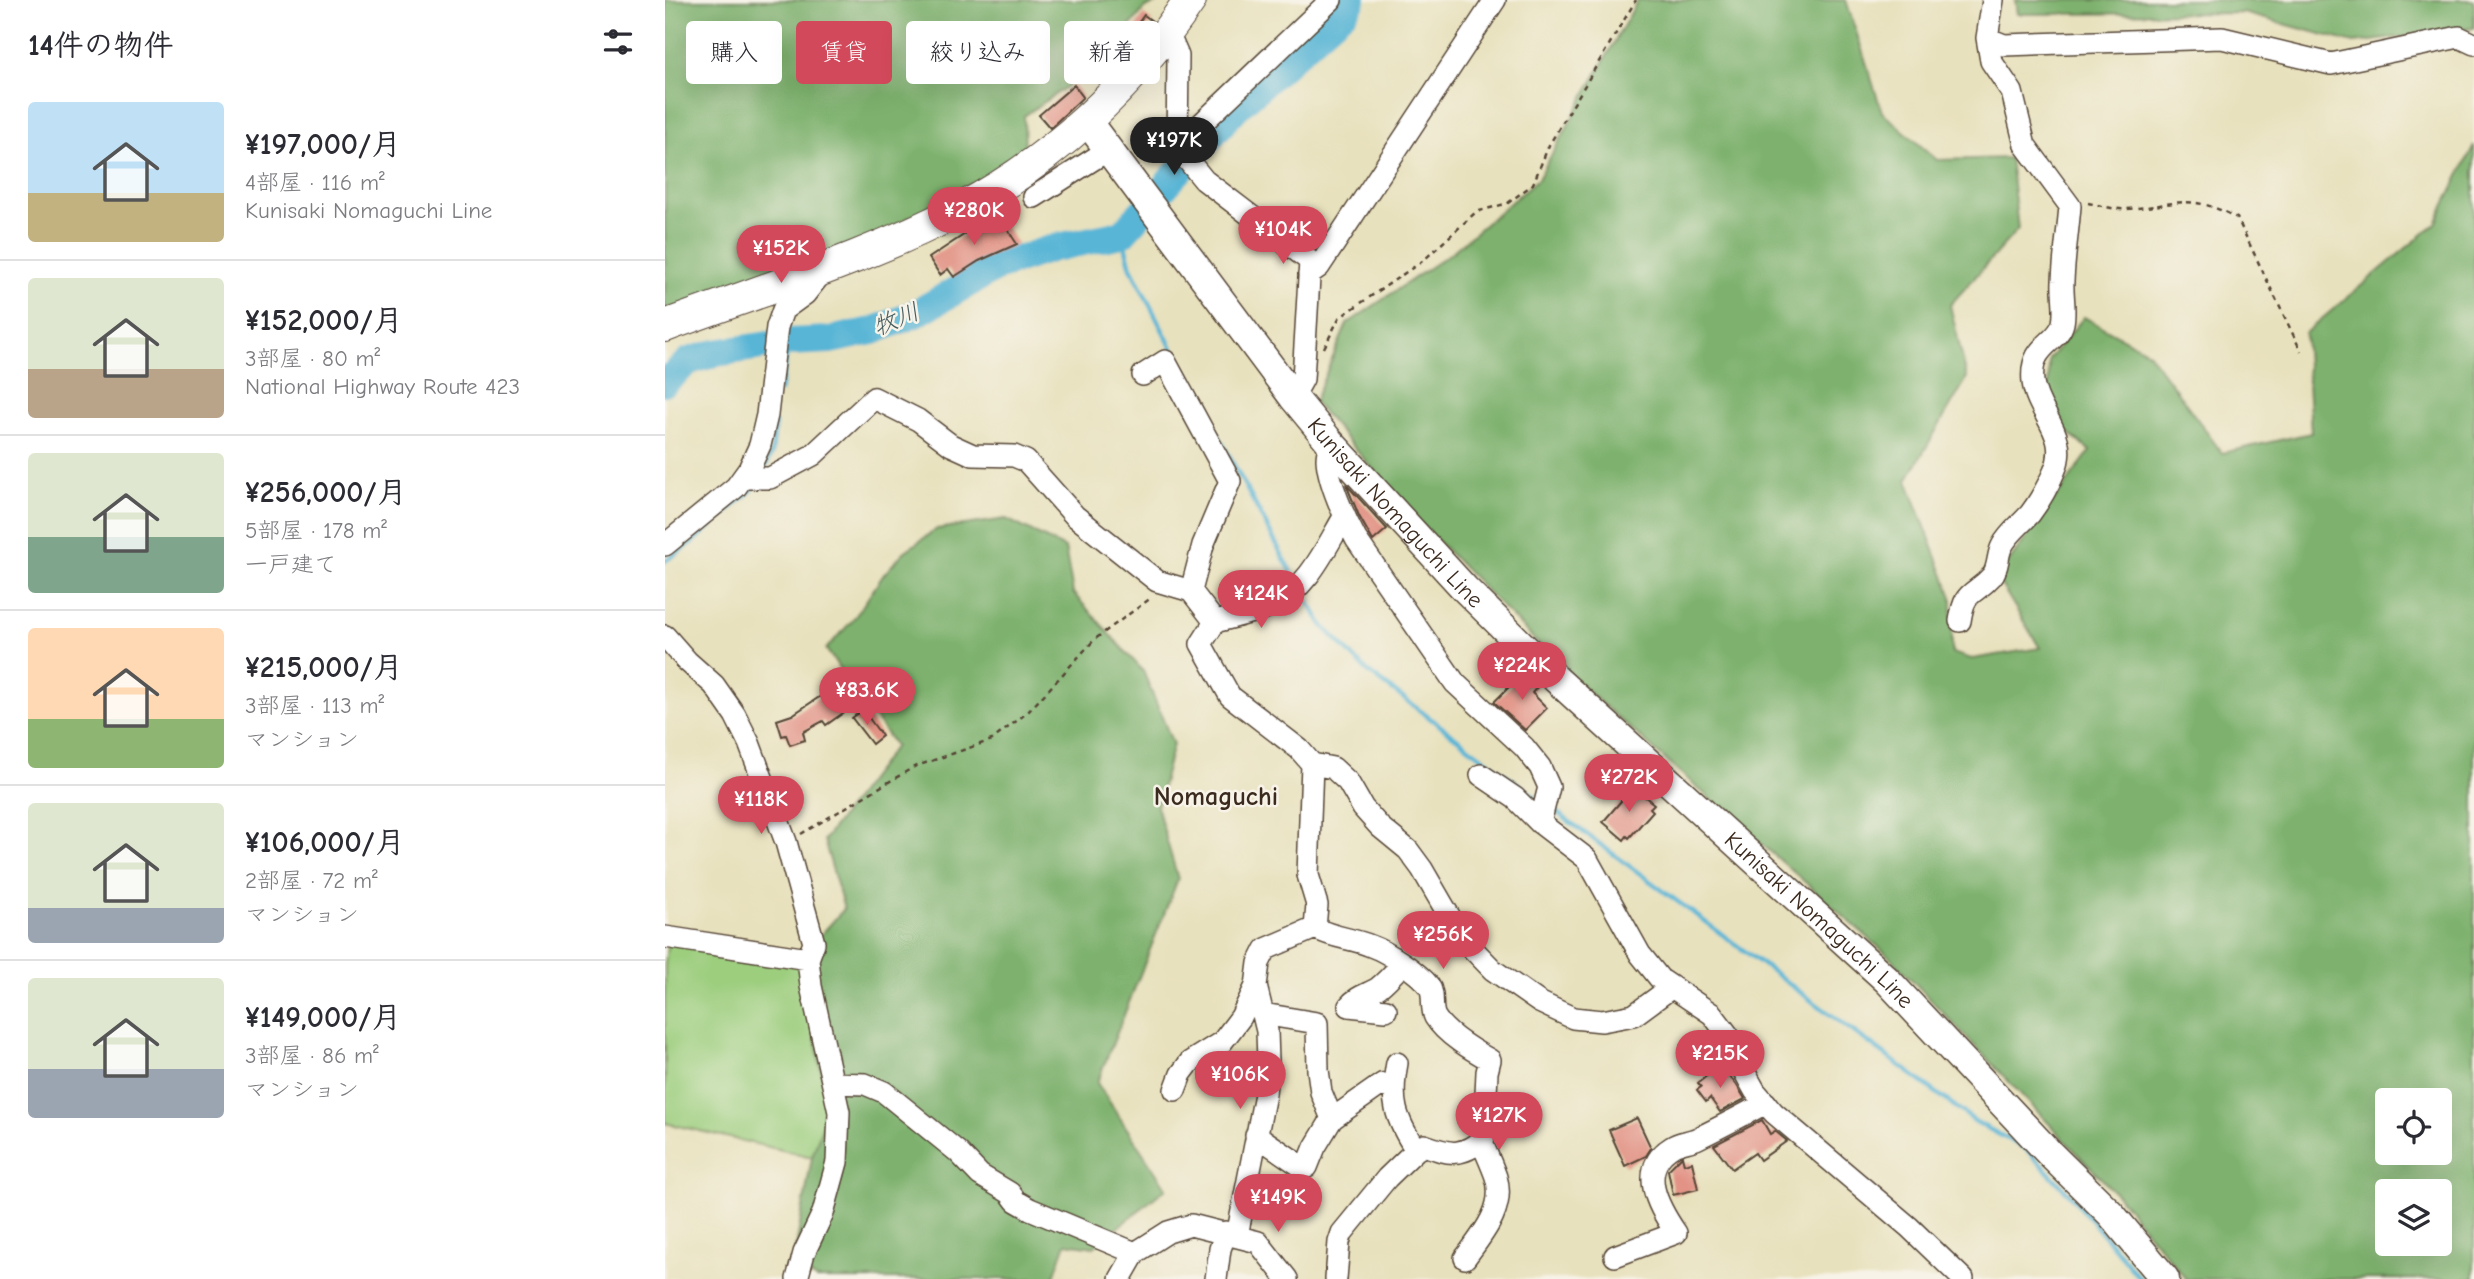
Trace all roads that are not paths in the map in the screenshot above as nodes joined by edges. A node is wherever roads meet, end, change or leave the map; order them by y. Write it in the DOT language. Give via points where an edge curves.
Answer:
graph roads {
  1 [pos="1190,0"];
  2 [pos="1331,0"];
  3 [pos="1495,0"];
  4 [pos="1993,0"];
  5 [pos="1168,33"];
  6 [pos="1987,38"];
  7 [pos="2474,44"];
  8 [pos="1087,121"];
  9 [pos="1177,147"];
  10 [pos="1108,150"];
  11 [pos="1034,197"];
  12 [pos="827,266"];
  13 [pos="1309,274"];
  14 [pos="665,326"];
  15 [pos="1143,375"];
  16 [pos="1298,388"];
  17 [pos="1330,442"];
  18 [pos="743,478"];
  19 [pos="1344,517"];
  20 [pos="665,545"];
  21 [pos="1191,591"];
  22 [pos="1960,621"];
  23 [pos="1215,622"];
  24 [pos="665,636"];
  25 [pos="1312,764"];
  26 [pos="1481,775"];
  27 [pos="1540,823"];
  28 [pos="1315,928"];
  29 [pos="665,937"];
  30 [pos="808,959"];
  31 [pos="1402,964"];
  32 [pos="1256,986"];
  33 [pos="1672,987"];
  34 [pos="1386,1010"];
  35 [pos="1263,1014"];
  36 [pos="1397,1063"];
  37 [pos="834,1083"];
  38 [pos="1175,1090"];
  39 [pos="1393,1090"];
  40 [pos="1766,1104"];
  41 [pos="1332,1119"];
  42 [pos="1256,1135"];
  43 [pos="1481,1140"];
  44 [pos="1416,1150"];
  45 [pos="1231,1234"];
  46 [pos="1135,1253"];
  47 [pos="1615,1256"];
  48 [pos="1465,1258"];
  49 [pos="797,1279"];
  50 [pos="1120,1279"];
  51 [pos="1216,1279"];
  52 [pos="1287,1279"];
  53 [pos="1336,1279"];
  54 [pos="1962,1279"];
  55 [pos="2165,1279"];
  1 -- 5 [label="highway"];
  2 -- 9 [label="street"];
  3 -- 13 [label="street" via="1319,267"];
  4 -- 6 [label="street"];
  5 -- 8 [label="highway"];
  5 -- 9 [label="street" via="1178,56"];
  6 -- 7 [label="street" via="2004,45 2222,38 2331,64 2459,37"];
  6 -- 22 [label="street" via="1991,61 2012,93 2025,145 2070,206 2064,320 2033,367 2033,384 2056,434 2059,452 2055,471 2032,511 2002,545 1994,574 1967,596"];
  8 -- 10 [label="main road, Kunisaki Nomaguchi Line"];
  8 -- 12 [label="highway" via="1019,173 962,208"];
  9 -- 13 [label="street" via="1205,180 1310,261"];
  10 -- 11 [label="street"];
  10 -- 16 [label="main road, Kunisaki Nomaguchi Line"];
  12 -- 14 [label="highway"];
  12 -- 18 [label="street" via="805,294 783,310 760,445"];
  13 -- 16 [label="street"];
  15 -- 21 [label="street" via="1165,361 1230,481 1203,545"];
  16 -- 17 [label="main road, Kunisaki Nomaguchi Line"];
  17 -- 19 [label="street" via="1327,459"];
  17 -- 55 [label="main road, Kunisaki Nomaguchi Line" via="1465,589 1556,679 1887,980 2111,1214"];
  18 -- 20 [label="street"];
  18 -- 21 [label="street" via="770,478 813,455 874,398 973,455 1014,456 1026,461 1075,516 1157,581"];
  19 -- 23 [label="street" via="1311,572 1288,595 1272,605"];
  19 -- 27 [label="street" via="1455,682 1540,767 1549,787"];
  21 -- 23 [label="street"];
  23 -- 25 [label="street" via="1201,644 1230,695"];
  24 -- 30 [label="street" via="714,685 735,715 755,758 786,842 814,943"];
  25 -- 28 [label="street" via="1308,875 1317,905"];
  25 -- 33 [label="street" via="1333,768 1348,782 1363,808 1422,869 1462,939 1493,970 1539,1002 1573,1018 1602,1021 1634,1015"];
  26 -- 27 [label="street" via="1515,798"];
  27 -- 33 [label="street" via="1587,859 1640,954"];
  28 -- 31 [label="street" via="1372,946"];
  28 -- 32 [label="street" via="1266,949"];
  29 -- 30 [label="street"];
  30 -- 37 [label="street"];
  31 -- 34 [label="street" via="1389,979 1349,1006"];
  31 -- 43 [label="street" via="1428,985 1435,1016 1490,1060"];
  32 -- 35 [label="street"];
  32 -- 38 [label="street" via="1222,1042 1190,1062"];
  33 -- 40 [label="street" via="1712,1014"];
  35 -- 41 [label="street" via="1317,1023 1321,1092"];
  35 -- 42 [label="street" via="1268,1062"];
  36 -- 39 [label="street"];
  37 -- 46 [label="street" via="865,1084 884,1091 1016,1201"];
  37 -- 49 [label="street" via="839,1112 837,1162"];
  39 -- 41 [label="street" via="1382,1084"];
  39 -- 44 [label="street" via="1394,1107"];
  40 -- 47 [label="street" via="1672,1146 1658,1160 1653,1191 1676,1233"];
  40 -- 54 [label="street"];
  41 -- 42 [label="street" via="1307,1167"];
  42 -- 45 [label="street"];
  43 -- 44 [label="street" via="1463,1152 1450,1154 1424,1145"];
  43 -- 48 [label="street" via="1498,1180 1498,1199 1490,1224"];
  44 -- 53 [label="street" via="1342,1233"];
  45 -- 46 [label="street" via="1191,1225 1168,1232"];
  45 -- 51 [label="street" via="1220,1250"];
  45 -- 52 [label="street" via="1258,1242"];
  46 -- 50 [label="street"];
}
